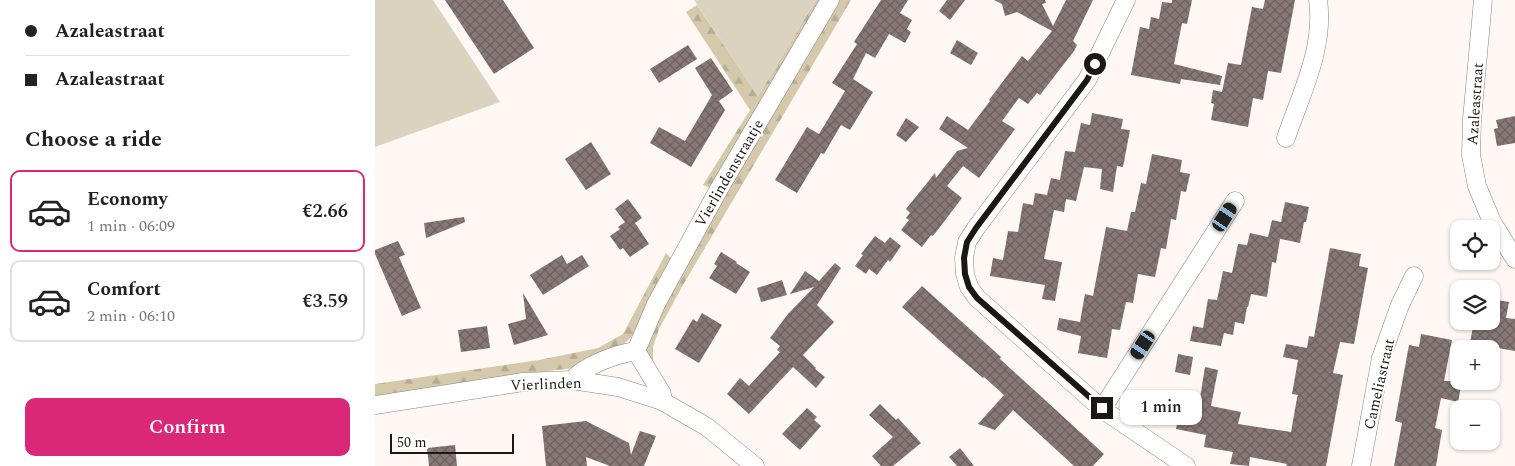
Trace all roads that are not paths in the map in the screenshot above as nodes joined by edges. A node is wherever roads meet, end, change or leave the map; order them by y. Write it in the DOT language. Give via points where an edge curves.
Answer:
graph roads {
  1 [pos="830,0"];
  2 [pos="1126,0"];
  3 [pos="1318,0"];
  4 [pos="1483,0"];
  5 [pos="1286,138"];
  6 [pos="1235,201"];
  7 [pos="1515,259"];
  8 [pos="1414,276"];
  9 [pos="636,351"];
  10 [pos="573,380"];
  11 [pos="662,401"];
  12 [pos="375,404"];
  13 [pos="1102,408"];
  14 [pos="755,466"];
  15 [pos="1186,466"];
  16 [pos="1361,466"];
  1 -- 9 [label="street, Vierlindenstraatje" via="719,189 656,304"];
  2 -- 13 [label="street" via="1087,80 976,228 967,242 964,258 969,287 977,298"];
  3 -- 5 [label="street" via="1316,51"];
  4 -- 7 [label="street, Azaleastraat" via="1471,155 1477,186 1492,222"];
  6 -- 13 [label="street"];
  8 -- 16 [label="street, Cameliastraat" via="1381,358"];
  9 -- 10 [label="street" via="618,354 578,373"];
  9 -- 11 [label="street" via="662,394"];
  10 -- 11 [label="street, Vierlinden" via="618,387"];
  10 -- 12 [label="street, Vierlinden" via="523,382"];
  11 -- 14 [label="street, Vierlinden" via="707,427"];
  13 -- 15 [label="street"];
}
